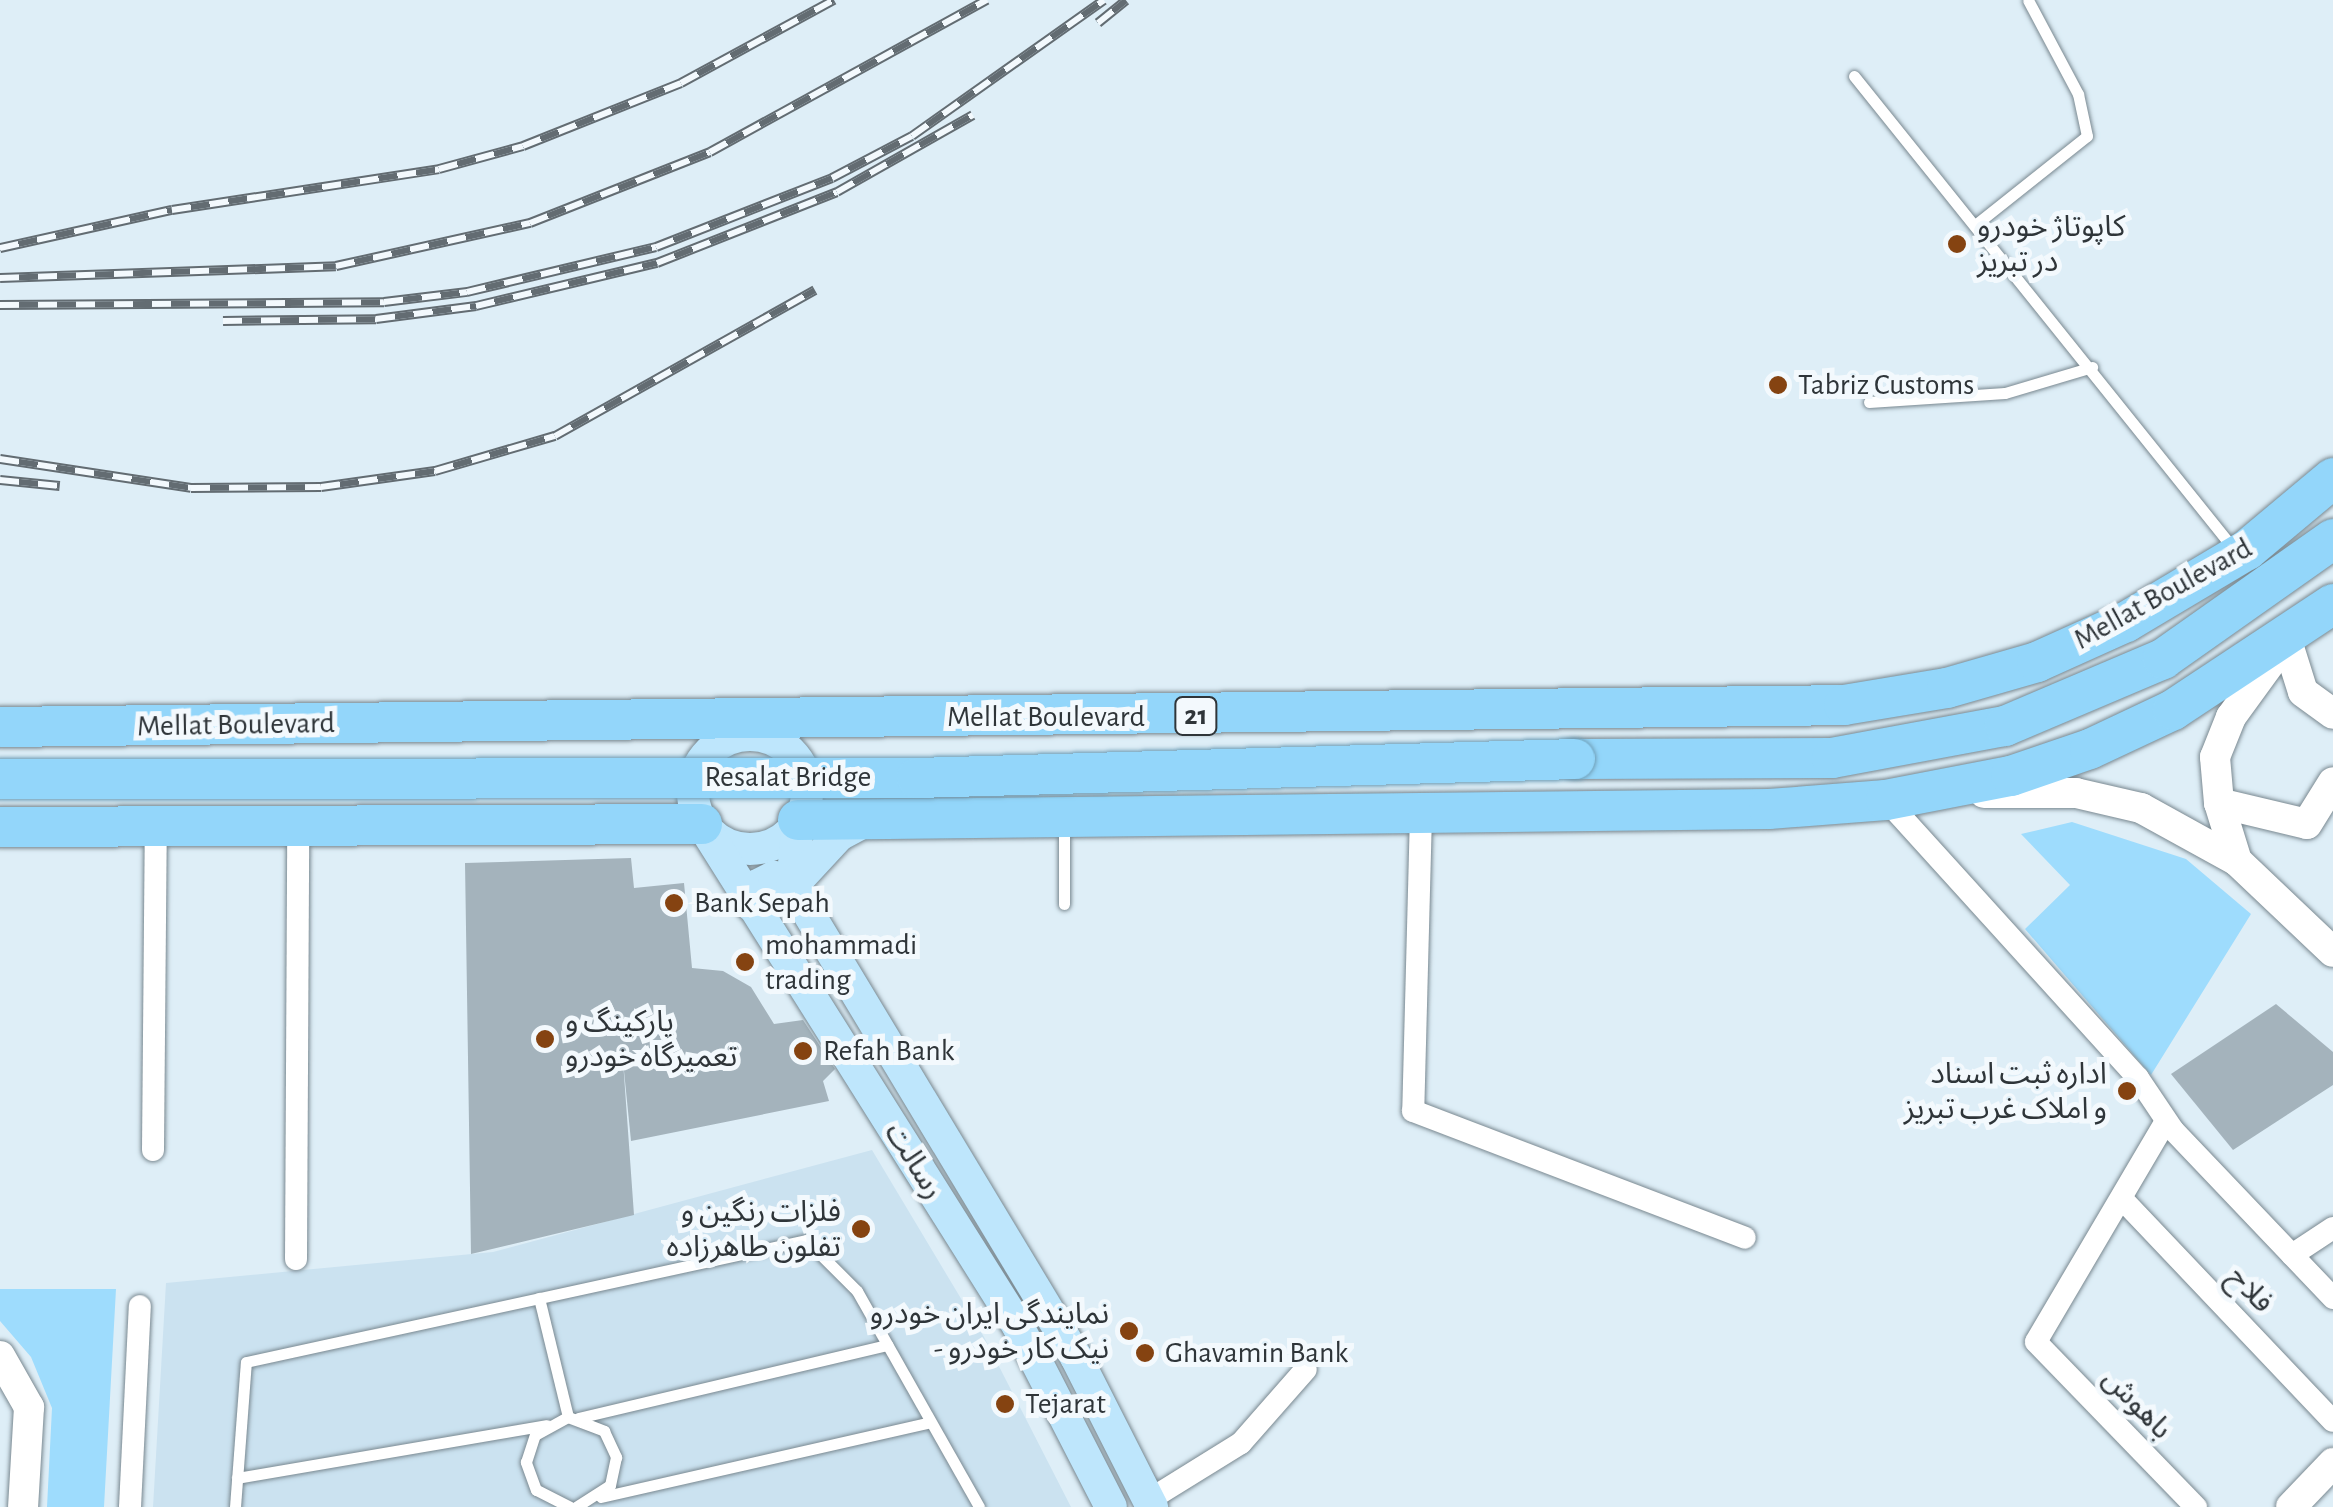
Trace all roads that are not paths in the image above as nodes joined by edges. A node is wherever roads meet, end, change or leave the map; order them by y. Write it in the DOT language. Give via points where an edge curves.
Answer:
graph roads {
  1 [pos="2028,0"];
  2 [pos="1854,76"];
  3 [pos="1976,225"];
  4 [pos="2092,367"];
  5 [pos="1869,402"];
  6 [pos="2333,478"];
  7 [pos="2333,539"];
  8 [pos="2238,555"];
  9 [pos="2333,604"];
  10 [pos="2287,640"];
  11 [pos="2333,714"];
  12 [pos="876,720"];
  13 [pos="545,722"];
  14 [pos="0,727"];
  15 [pos="790,735"];
  16 [pos="701,736"];
  17 [pos="1575,759"];
  18 [pos="0,779"];
  19 [pos="2333,782"];
  20 [pos="1936,793"];
  21 [pos="1886,800"];
  22 [pos="2218,803"];
  23 [pos="1064,813"];
  24 [pos="1421,814"];
  25 [pos="875,816"];
  26 [pos="798,820"];
  27 [pos="559,822"];
  28 [pos="298,824"];
  29 [pos="702,824"];
  30 [pos="156,826"];
  31 [pos="0,827"];
  32 [pos="2237,861"];
  33 [pos="792,886"];
  34 [pos="1064,904"];
  35 [pos="751,905"];
  36 [pos="2333,952"];
  37 [pos="2166,1121"];
  38 [pos="153,1150"];
  39 [pos="2124,1201"];
  40 [pos="2333,1228"];
  41 [pos="1744,1238"];
  42 [pos="2292,1255"];
  43 [pos="296,1258"];
  44 [pos="539,1298"];
  45 [pos="2333,1298"];
  46 [pos="140,1306"];
  47 [pos="887,1345"];
  48 [pos="0,1356"];
  49 [pos="1306,1368"];
  50 [pos="573,1418"];
  51 [pos="2333,1421"];
  52 [pos="930,1422"];
  53 [pos="546,1425"];
  54 [pos="2333,1463"];
  55 [pos="237,1478"];
  56 [pos="601,1497"];
  57 [pos="1151,1504"];
  58 [pos="558,1506"];
  59 [pos="24,1507"];
  60 [pos="130,1507"];
  61 [pos="235,1507"];
  62 [pos="576,1507"];
  63 [pos="978,1507"];
  64 [pos="1111,1507"];
  65 [pos="2196,1507"];
  66 [pos="2291,1507"];
  1 -- 3 [label="lane" via="2078,94 2087,136"];
  2 -- 3 [label="lane"];
  3 -- 4 [label="lane"];
  4 -- 5 [label="lane" via="2005,392"];
  4 -- 8 [label="lane"];
  6 -- 8 [label="highway, Mellat Boulevard / 21"];
  7 -- 17 [label="highway, Mellat Boulevard / 21" via="2163,659 2006,726 1832,758"];
  8 -- 12 [label="highway, Mellat Boulevard / 21" via="2126,622 2037,662 1948,688 1844,705"];
  9 -- 10 [label="highway"];
  10 -- 11 [label="main road" via="2303,692"];
  10 -- 20 [label="highway" via="2090,748"];
  10 -- 22 [label="main road" via="2231,717 2215,757"];
  12 -- 15 [label="highway, Mellat Boulevard / 21"];
  12 -- 25 [label="highway" via="847,745 841,772"];
  13 -- 14 [label="highway, Mellat Boulevard / 21"];
  13 -- 16 [label="highway, Mellat Boulevard / 21"];
  13 -- 27 [label="highway" via="572,742 586,767 583,791"];
  15 -- 16 [label="highway, Mellat Boulevard / 21"];
  15 -- 26 [label="main road" via="805,776"];
  16 -- 29 [label="main road" via="694,779"];
  17 -- 18 [label="highway, Resalat Bridge / 21, bridge" via="917,778"];
  19 -- 22 [label="main road" via="2307,824"];
  20 -- 21 [label="highway"];
  20 -- 32 [label="main road" via="2076,793 2140,808"];
  21 -- 24 [label="highway"];
  21 -- 37 [label="street" via="2138,1078"];
  22 -- 32 [label="main road"];
  23 -- 24 [label="highway"];
  23 -- 25 [label="highway"];
  23 -- 34 [label="lane"];
  24 -- 41 [label="street" via="1412,1111"];
  25 -- 26 [label="highway"];
  25 -- 33 [label="main road" via="839,835"];
  26 -- 29 [label="main road" via="766,848 737,848"];
  26 -- 33 [label="main road"];
  27 -- 28 [label="highway"];
  27 -- 29 [label="highway"];
  28 -- 30 [label="highway"];
  28 -- 43 [label="street"];
  29 -- 35 [label="main road, رسالت"];
  30 -- 31 [label="highway"];
  30 -- 38 [label="street"];
  32 -- 36 [label="main road"];
  33 -- 35 [label="main road" via="774,877 756,886"];
  33 -- 57 [label="main road, رسالت" via="1076,1357"];
  35 -- 64 [label="main road, رسالت" via="1018,1326"];
  37 -- 39 [label="street"];
  37 -- 42 [label="street"];
  39 -- 51 [label="street, فلاح"];
  39 -- 65 [label="street, باهوش" via="2036,1342"];
  40 -- 42 [label="street"];
  42 -- 45 [label="street"];
  44 -- 47 [label="lane" via="806,1240 857,1291"];
  44 -- 50 [label="lane"];
  44 -- 55 [label="lane" via="246,1362"];
  46 -- 60 [label="street"];
  47 -- 50 [label="lane"];
  47 -- 52 [label="lane"];
  48 -- 59 [label="main road" via="29,1407"];
  49 -- 57 [label="street" via="1242,1442"];
  50 -- 53 [label="lane"];
  50 -- 56 [label="lane" via="612,1444 616,1472"];
  52 -- 56 [label="lane"];
  52 -- 63 [label="lane"];
  53 -- 55 [label="lane"];
  53 -- 58 [label="lane" via="528,1448 528,1477"];
  54 -- 66 [label="main road"];
  55 -- 61 [label="lane"];
  56 -- 62 [label="lane"];
  58 -- 62 [label="lane"];
}
